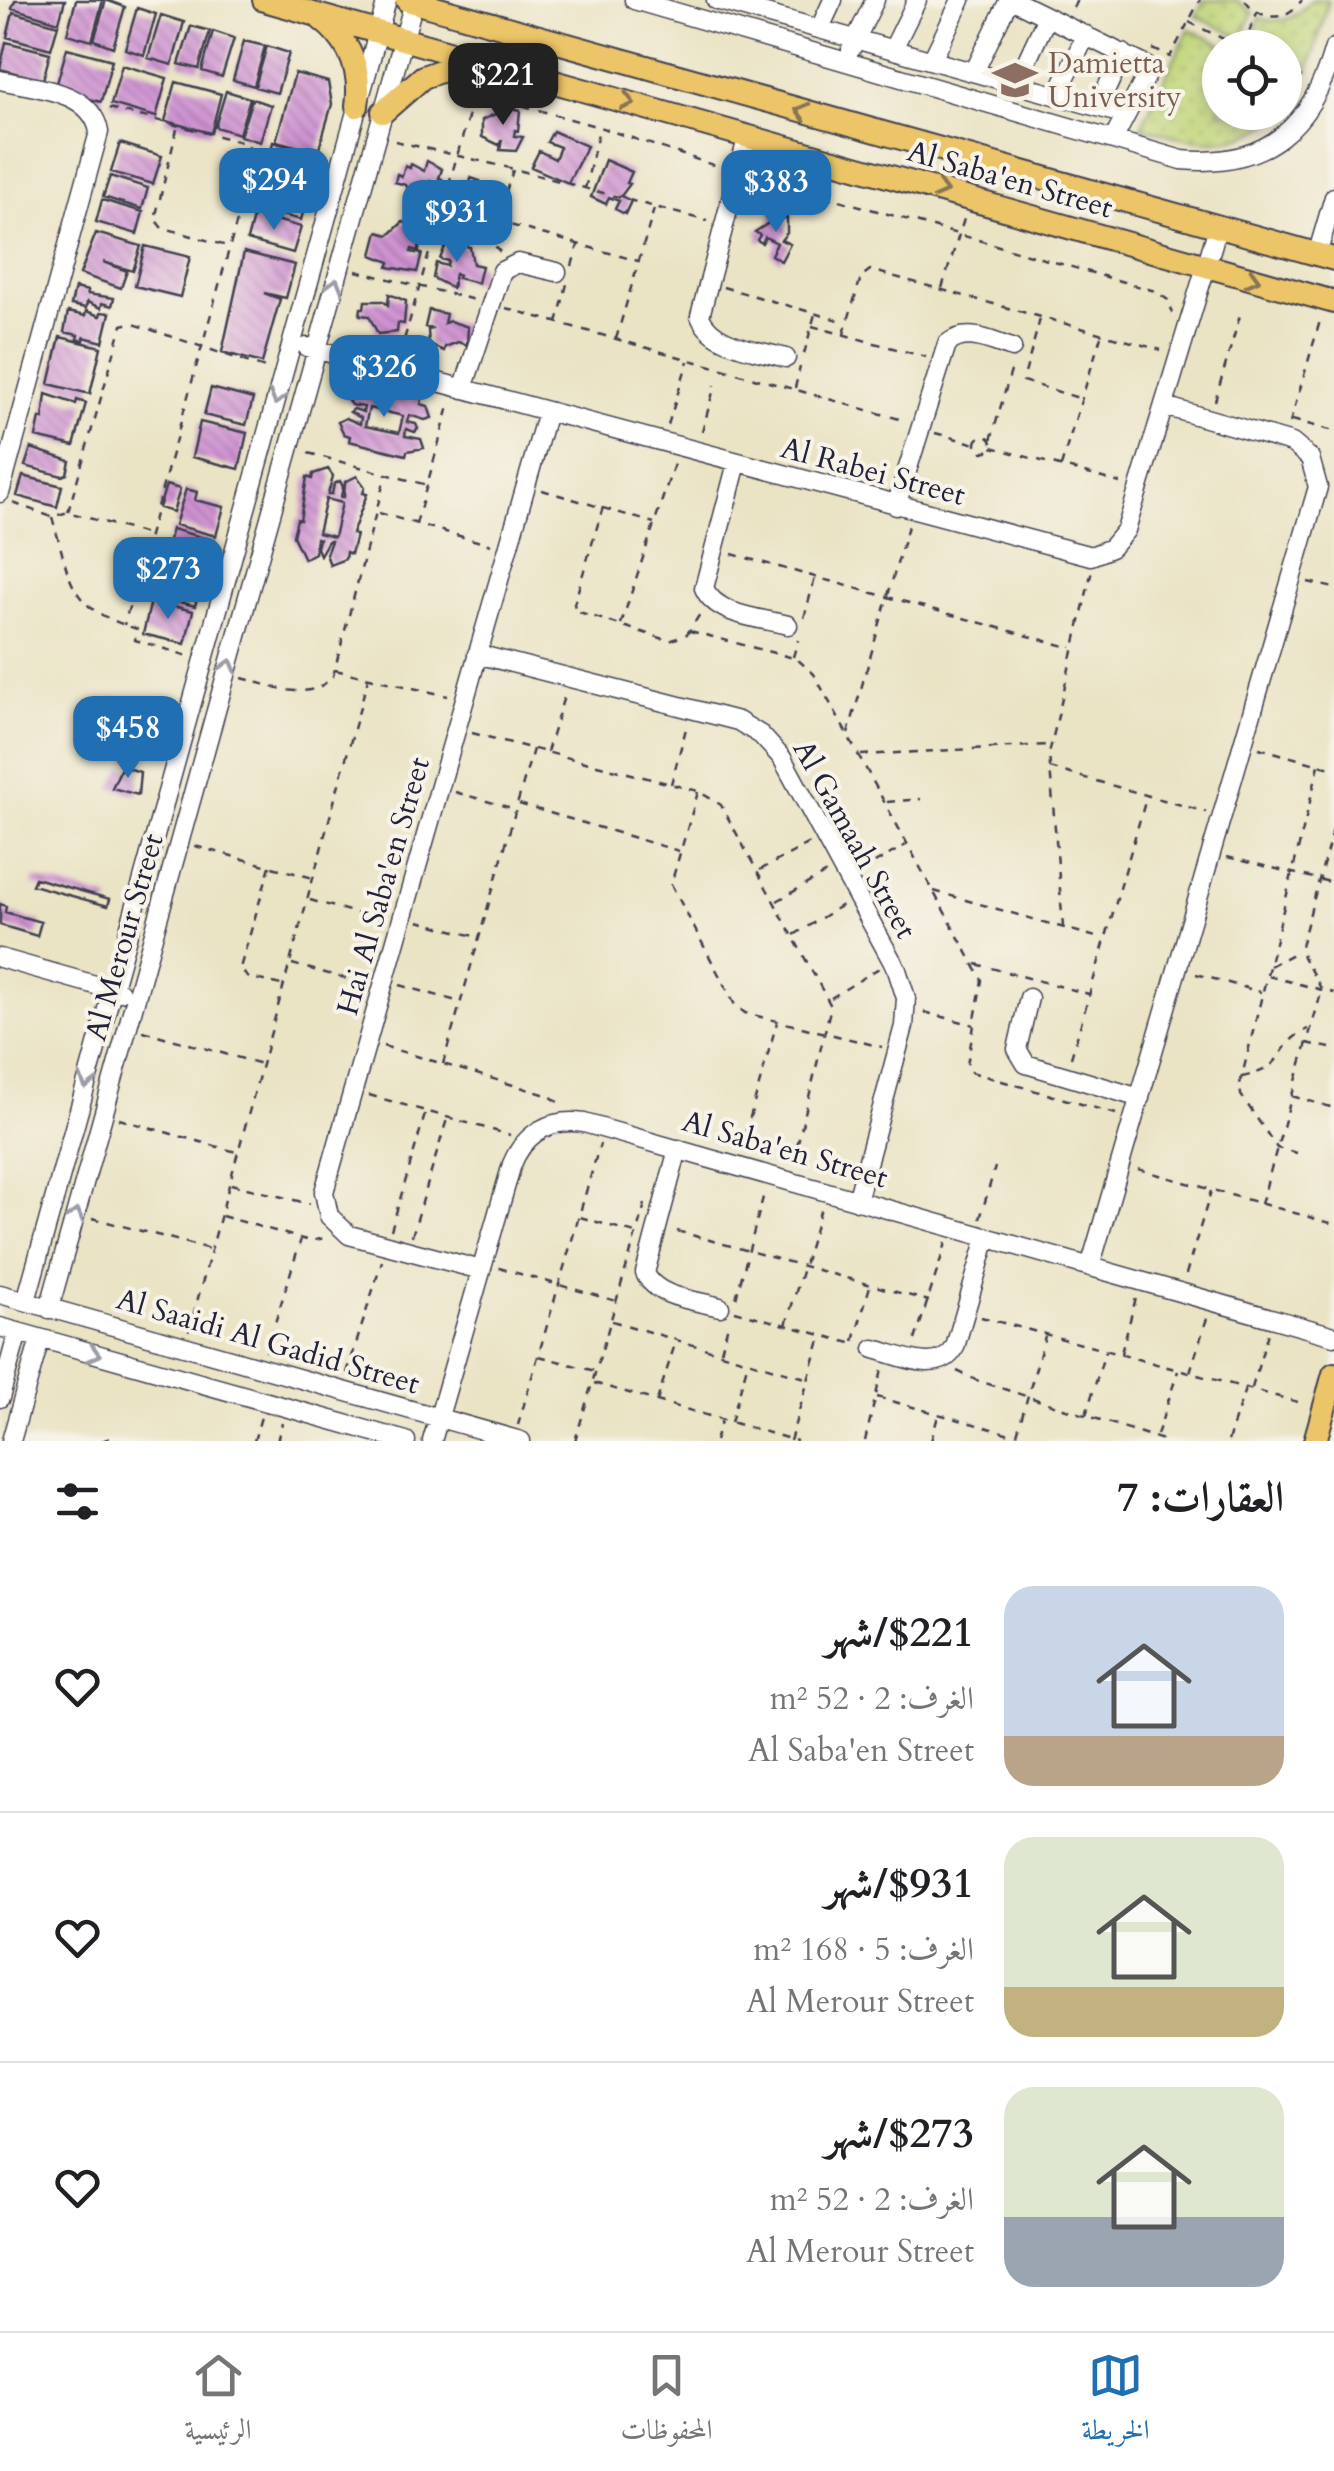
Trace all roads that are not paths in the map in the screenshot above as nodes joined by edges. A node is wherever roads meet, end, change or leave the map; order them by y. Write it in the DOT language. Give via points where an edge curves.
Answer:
graph roads {
  1 [pos="264,0"];
  2 [pos="387,0"];
  3 [pos="634,0"];
  4 [pos="716,0"];
  5 [pos="792,0"];
  6 [pos="834,0"];
  7 [pos="875,0"];
  8 [pos="917,0"];
  9 [pos="961,0"];
  10 [pos="1011,0"];
  11 [pos="410,1"];
  12 [pos="742,3"];
  13 [pos="1054,11"];
  14 [pos="309,13"];
  15 [pos="783,19"];
  16 [pos="820,28"];
  17 [pos="378,32"];
  18 [pos="1086,35"];
  19 [pos="856,39"];
  20 [pos="404,40"];
  21 [pos="1334,48"];
  22 [pos="893,49"];
  23 [pos="1123,53"];
  24 [pos="846,60"];
  25 [pos="932,60"];
  26 [pos="478,61"];
  27 [pos="974,72"];
  28 [pos="0,80"];
  29 [pos="1016,84"];
  30 [pos="1057,95"];
  31 [pos="358,106"];
  32 [pos="1098,107"];
  33 [pos="383,112"];
  34 [pos="1126,115"];
  35 [pos="748,135"];
  36 [pos="1113,140"];
  37 [pos="1334,197"];
  38 [pos="1218,227"];
  39 [pos="1326,257"];
  40 [pos="1207,266"];
  41 [pos="558,272"];
  42 [pos="1330,301"];
  43 [pos="292,343"];
  44 [pos="1014,349"];
  45 [pos="317,350"];
  46 [pos="786,358"];
  47 [pos="459,388"];
  48 [pos="1164,406"];
  49 [pos="547,412"];
  50 [pos="737,463"];
  51 [pos="0,494"];
  52 [pos="904,508"];
  53 [pos="788,626"];
  54 [pos="478,654"];
  55 [pos="0,958"];
  56 [pos="112,990"];
  57 [pos="136,996"];
  58 [pos="1030,998"];
  59 [pos="1140,1098"];
  60 [pos="678,1150"];
  61 [pos="857,1201"];
  62 [pos="981,1236"];
  63 [pos="482,1266"];
  64 [pos="1090,1267"];
  65 [pos="0,1294"];
  66 [pos="26,1301"];
  67 [pos="49,1309"];
  68 [pos="726,1309"];
  69 [pos="9,1329"];
  70 [pos="1334,1336"];
  71 [pos="40,1338"];
  72 [pos="880,1351"];
  73 [pos="1334,1374"];
  74 [pos="0,1398"];
  75 [pos="439,1418"];
  76 [pos="518,1440"];
  77 [pos="11,1441"];
  78 [pos="406,1441"];
  79 [pos="432,1441"];
  80 [pos="1315,1441"];
  1 -- 14 [label="main road, Al Saba'en Street"];
  2 -- 17 [label="street, Al Merour Street"];
  3 -- 24 [label="street"];
  4 -- 12 [label="street"];
  5 -- 15 [label="street"];
  6 -- 16 [label="street"];
  7 -- 19 [label="street"];
  8 -- 22 [label="street"];
  9 -- 25 [label="street"];
  10 -- 13 [label="street"];
  10 -- 27 [label="street"];
  11 -- 20 [label="street, Al Merour Street"];
  38 -- 11 [label="main road, Al Saba'en Street, one-way"];
  12 -- 15 [label="street"];
  13 -- 18 [label="street"];
  13 -- 29 [label="street"];
  14 -- 17 [label="main road, Al Saba'en Street"];
  14 -- 31 [label="main road" via="347,45 357,68"];
  15 -- 16 [label="street"];
  16 -- 19 [label="street"];
  17 -- 20 [label="main road, Al Saba'en Street"];
  17 -- 31 [label="street, Al Merour Street"];
  18 -- 23 [label="street"];
  18 -- 30 [label="street"];
  19 -- 22 [label="street"];
  19 -- 24 [label="street"];
  20 -- 26 [label="main road, Al Saba'en Street"];
  20 -- 33 [label="street, Al Merour Street"];
  21 -- 36 [label="street" via="1308,111 1263,148 1229,160 1182,160"];
  22 -- 25 [label="street"];
  23 -- 32 [label="street"];
  23 -- 34 [label="street" via="1148,72"];
  24 -- 36 [label="street"];
  25 -- 27 [label="street"];
  26 -- 33 [label="main road" via="423,77"];
  26 -- 35 [label="main road, Al Saba'en Street, one-way"];
  27 -- 29 [label="street"];
  28 -- 51 [label="street" via="76,98 94,115 99,132"];
  29 -- 30 [label="street"];
  30 -- 32 [label="street"];
  31 -- 43 [label="street, Al Merour Street"];
  32 -- 34 [label="street"];
  45 -- 33 [label="street, Al Merour Street, one-way"];
  34 -- 36 [label="street"];
  35 -- 40 [label="main road, Al Saba'en Street, one-way"];
  35 -- 46 [label="street" via="700,309 702,323 711,334"];
  37 -- 39 [label="street"];
  38 -- 39 [label="main road, Al Saba'en Street"];
  38 -- 40 [label="street"];
  40 -- 42 [label="main road, Al Saba'en Street, one-way"];
  40 -- 48 [label="street"];
  41 -- 47 [label="street" via="506,266"];
  43 -- 45 [label="street, Al Rabei Street"];
  43 -- 56 [label="street, Al Merour Street, one-way"];
  44 -- 52 [label="street" via="964,336 947,344 920,427"];
  45 -- 47 [label="street, Al Rabei Street"];
  57 -- 45 [label="street, Al Merour Street, one-way"];
  47 -- 49 [label="street, Al Rabei Street"];
  48 -- 52 [label="street, Al Rabei Street" via="1122,537 1096,554 1082,556"];
  48 -- 59 [label="street" via="1285,440 1305,452 1318,480"];
  49 -- 50 [label="street, Al Rabei Street"];
  49 -- 54 [label="street, Hai Al Saba'en Street"];
  50 -- 52 [label="street, Al Rabei Street"];
  50 -- 53 [label="street" via="703,583 721,608"];
  54 -- 61 [label="street, Al Gamaah Street" via="738,721 772,746 904,988 898,1051"];
  54 -- 63 [label="street, Hai Al Saba'en Street" via="324,1192 340,1230"];
  55 -- 56 [label="street"];
  56 -- 57 [label="street"];
  56 -- 66 [label="street, Al Merour Street, one-way"];
  67 -- 57 [label="street, Al Merour Street, one-way"];
  58 -- 59 [label="street" via="1018,1054 1031,1067"];
  59 -- 64 [label="street"];
  60 -- 61 [label="street, Al Saba'en Street"];
  60 -- 63 [label="street, Al Saba'en Street" via="568,1122 541,1128 512,1164"];
  60 -- 68 [label="street" via="645,1266 650,1283"];
  61 -- 62 [label="street, Al Saba'en Street"];
  62 -- 64 [label="street, Al Saba'en Street"];
  62 -- 72 [label="street" via="953,1353 932,1364"];
  63 -- 75 [label="street"];
  64 -- 70 [label="street, Al Saba'en Street"];
  65 -- 66 [label="street, Al Saaidi Al Gadid Street"];
  66 -- 67 [label="street, Al Saaidi Al Gadid Street"];
  67 -- 75 [label="street, Al Saaidi Al Gadid Street"];
  69 -- 71 [label="street, Al Saaidi Al Gadid Street"];
  69 -- 74 [label="street"];
  71 -- 77 [label="street"];
  71 -- 78 [label="street, Al Saaidi Al Gadid Street, one-way"];
  73 -- 80 [label="main road"];
  75 -- 76 [label="street, Al Saaidi Al Gadid Street"];
  75 -- 79 [label="street"];
}
